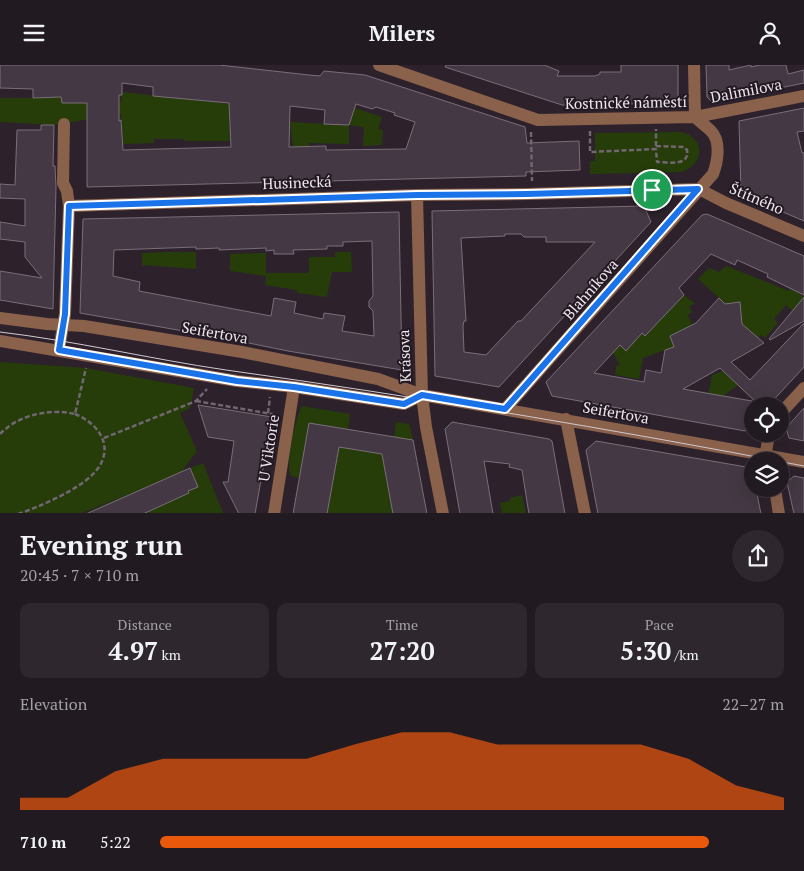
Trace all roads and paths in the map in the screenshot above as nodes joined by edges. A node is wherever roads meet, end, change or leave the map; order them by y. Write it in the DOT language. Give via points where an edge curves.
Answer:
graph roads {
  1 [pos="379,65"];
  2 [pos="694,65"];
  3 [pos="804,96"];
  4 [pos="695,117"];
  5 [pos="538,120"];
  6 [pos="64,124"];
  7 [pos="656,127"];
  8 [pos="590,129"];
  9 [pos="656,148"];
  10 [pos="532,177"];
  11 [pos="698,189"];
  12 [pos="417,195"];
  13 [pos="69,206"];
  14 [pos="804,236"];
  15 [pos="0,318"];
  16 [pos="63,325"];
  17 [pos="0,341"];
  18 [pos="59,350"];
  19 [pos="87,364"];
  20 [pos="210,385"];
  21 [pos="294,387"];
  22 [pos="804,388"];
  23 [pos="422,395"];
  24 [pos="270,396"];
  25 [pos="196,401"];
  26 [pos="789,404"];
  27 [pos="505,409"];
  28 [pos="268,413"];
  29 [pos="76,414"];
  30 [pos="566,419"];
  31 [pos="278,425"];
  32 [pos="0,434"];
  33 [pos="104,438"];
  34 [pos="744,453"];
  35 [pos="789,460"];
  36 [pos="804,462"];
  37 [pos="776,497"];
  38 [pos="20,513"];
  39 [pos="274,513"];
  40 [pos="443,513"];
  41 [pos="584,513"];
  42 [pos="779,513"];
  1 -- 5 [label="street"];
  2 -- 4 [label="street"];
  3 -- 4 [label="street, Dalimilova"];
  4 -- 5 [label="street, Kostnické náměstí"];
  4 -- 11 [label="street, Kostnické náměstí" via="712,132 717,146 713,174"];
  5 -- 10 [label="path" via="531,130"];
  6 -- 13 [label="street" via="63,183"];
  7 -- 9 [label="path"];
  8 -- 9 [label="path" via="590,151"];
  9 -- 9 [label="path" via="684,147 688,157 681,162 656,162"];
  11 -- 12 [label="street, Husinecká"];
  11 -- 14 [label="street, Štítného"];
  11 -- 27 [label="street, Blahníkova"];
  12 -- 13 [label="street, Husinecká"];
  12 -- 23 [label="street, Krásova"];
  13 -- 16 [label="street"];
  15 -- 16 [label="street, Seifertova"];
  16 -- 18 [label="street"];
  16 -- 23 [label="street, Seifertova" via="251,354 378,379"];
  17 -- 18 [label="street, Seifertova"];
  18 -- 21 [label="street, Seifertova" via="237,381"];
  19 -- 29 [label="path"];
  20 -- 25 [label="path"];
  21 -- 23 [label="street, Seifertova" via="404,404"];
  21 -- 39 [label="street, U Viktorie"];
  22 -- 26 [label="street"];
  23 -- 27 [label="street, Seifertova"];
  23 -- 40 [label="street, Krásova"];
  24 -- 28 [label="path"];
  25 -- 28 [label="path"];
  25 -- 33 [label="path"];
  27 -- 30 [label="street, Seifertova"];
  28 -- 31 [label="path"];
  29 -- 32 [label="path" via="62,412 32,416 11,424"];
  29 -- 33 [label="path" via="94,426"];
  30 -- 34 [label="street, Seifertova"];
  30 -- 41 [label="street"];
  33 -- 38 [label="path" via="102,459 94,473 52,500"];
  35 -- 36 [label="street, Seifertova"];
  37 -- 42 [label="street"];
}
